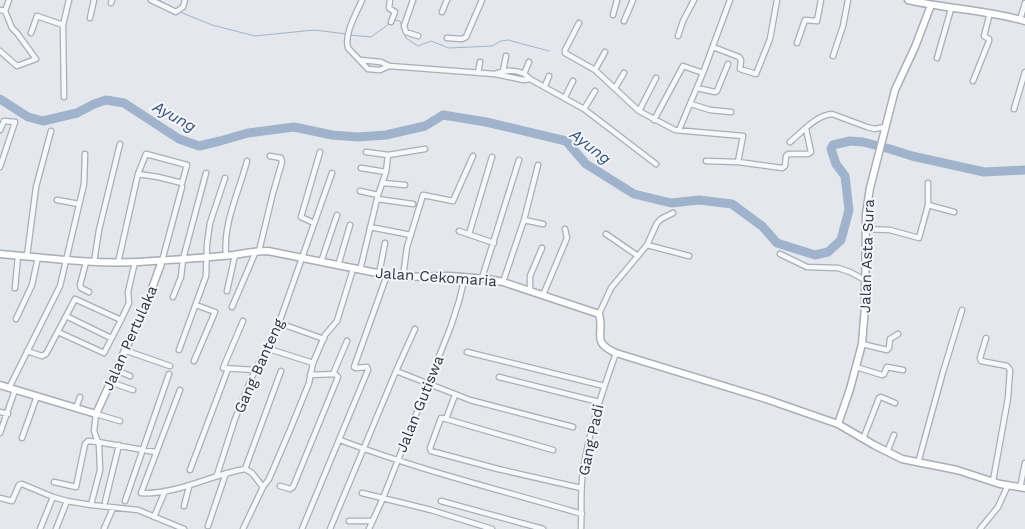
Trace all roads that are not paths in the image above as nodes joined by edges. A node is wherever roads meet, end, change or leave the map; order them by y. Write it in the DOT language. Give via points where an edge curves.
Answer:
graph roads {
  1 [pos="8,0"];
  2 [pos="69,0"];
  3 [pos="94,0"];
  4 [pos="151,0"];
  5 [pos="185,0"];
  6 [pos="362,0"];
  7 [pos="390,0"];
  8 [pos="413,0"];
  9 [pos="447,0"];
  10 [pos="482,0"];
  11 [pos="617,0"];
  12 [pos="633,0"];
  13 [pos="694,0"];
  14 [pos="730,0"];
  15 [pos="777,0"];
  16 [pos="821,0"];
  17 [pos="848,0"];
  18 [pos="908,0"];
  19 [pos="1025,3"];
  20 [pos="936,4"];
  21 [pos="951,9"];
  22 [pos="2,10"];
  23 [pos="442,12"];
  24 [pos="990,14"];
  25 [pos="612,15"];
  26 [pos="90,18"];
  27 [pos="624,21"];
  28 [pos="1022,21"];
  29 [pos="391,22"];
  30 [pos="579,23"];
  31 [pos="63,25"];
  32 [pos="31,33"];
  33 [pos="418,36"];
  34 [pos="678,36"];
  35 [pos="447,38"];
  36 [pos="797,43"];
  37 [pos="713,47"];
  38 [pos="0,51"];
  39 [pos="605,52"];
  40 [pos="506,56"];
  41 [pos="833,56"];
  42 [pos="937,58"];
  43 [pos="361,60"];
  44 [pos="480,62"];
  45 [pos="529,62"];
  46 [pos="728,64"];
  47 [pos="389,66"];
  48 [pos="594,70"];
  49 [pos="502,71"];
  50 [pos="1025,72"];
  51 [pos="478,73"];
  52 [pos="624,73"];
  53 [pos="703,73"];
  54 [pos="495,74"];
  55 [pos="524,74"];
  56 [pos="549,76"];
  57 [pos="530,78"];
  58 [pos="656,78"];
  59 [pos="573,81"];
  60 [pos="973,81"];
  61 [pos="544,86"];
  62 [pos="615,88"];
  63 [pos="697,88"];
  64 [pos="595,91"];
  65 [pos="64,97"];
  66 [pos="565,97"];
  67 [pos="691,104"];
  68 [pos="584,109"];
  69 [pos="1014,109"];
  70 [pos="639,111"];
  71 [pos="731,112"];
  72 [pos="654,120"];
  73 [pos="885,127"];
  74 [pos="806,129"];
  75 [pos="0,130"];
  76 [pos="679,130"];
  77 [pos="51,131"];
  78 [pos="790,142"];
  79 [pos="120,144"];
  80 [pos="425,149"];
  81 [pos="320,152"];
  82 [pos="366,152"];
  83 [pos="85,154"];
  84 [pos="388,155"];
  85 [pos="270,156"];
  86 [pos="473,156"];
  87 [pos="492,157"];
  88 [pos="519,160"];
  89 [pos="247,161"];
  90 [pos="706,161"];
  91 [pos="738,162"];
  92 [pos="538,164"];
  93 [pos="656,164"];
  94 [pos="0,167"];
  95 [pos="361,168"];
  96 [pos="386,172"];
  97 [pos="206,173"];
  98 [pos="332,173"];
  99 [pos="138,174"];
  100 [pos="225,178"];
  101 [pos="383,183"];
  102 [pos="928,183"];
  103 [pos="405,185"];
  104 [pos="182,187"];
  105 [pos="360,191"];
  106 [pos="378,197"];
  107 [pos="57,200"];
  108 [pos="79,204"];
  109 [pos="413,204"];
  110 [pos="928,205"];
  111 [pos="954,212"];
  112 [pos="674,213"];
  113 [pos="337,215"];
  114 [pos="524,220"];
  115 [pos="314,223"];
  116 [pos="543,224"];
  117 [pos="350,225"];
  118 [pos="370,227"];
  119 [pos="564,229"];
  120 [pos="866,229"];
  121 [pos="458,230"];
  122 [pos="470,234"];
  123 [pos="606,234"];
  124 [pos="411,235"];
  125 [pos="385,243"];
  126 [pos="494,243"];
  127 [pos="647,245"];
  128 [pos="542,248"];
  129 [pos="258,251"];
  130 [pos="0,254"];
  131 [pos="235,254"];
  132 [pos="780,254"];
  133 [pos="226,255"];
  134 [pos="18,256"];
  135 [pos="27,256"];
  136 [pos="638,256"];
  137 [pos="689,256"];
  138 [pos="38,257"];
  139 [pos="207,257"];
  140 [pos="303,257"];
  141 [pos="66,259"];
  142 [pos="183,259"];
  143 [pos="162,261"];
  144 [pos="86,262"];
  145 [pos="94,262"];
  146 [pos="118,262"];
  147 [pos="135,262"];
  148 [pos="321,262"];
  149 [pos="338,266"];
  150 [pos="356,269"];
  151 [pos="379,274"];
  152 [pos="387,275"];
  153 [pos="403,277"];
  154 [pos="464,277"];
  155 [pos="482,278"];
  156 [pos="864,280"];
  157 [pos="503,282"];
  158 [pos="15,288"];
  159 [pos="529,290"];
  160 [pos="227,291"];
  161 [pos="89,292"];
  162 [pos="543,295"];
  163 [pos="173,297"];
  164 [pos="196,305"];
  165 [pos="232,307"];
  166 [pos="962,310"];
  167 [pos="599,314"];
  168 [pos="66,316"];
  169 [pos="16,319"];
  170 [pos="121,320"];
  171 [pos="242,321"];
  172 [pos="279,323"];
  173 [pos="415,329"];
  174 [pos="58,332"];
  175 [pos="898,334"];
  176 [pos="111,338"];
  177 [pos="986,338"];
  178 [pos="324,339"];
  179 [pos="346,341"];
  180 [pos="862,344"];
  181 [pos="266,348"];
  182 [pos="124,350"];
  183 [pos="180,350"];
  184 [pos="27,351"];
  185 [pos="467,352"];
  186 [pos="616,353"];
  187 [pos="194,361"];
  188 [pos="313,362"];
  189 [pos="170,366"];
  190 [pos="856,368"];
  191 [pos="228,369"];
  192 [pos="116,370"];
  193 [pos="256,370"];
  194 [pos="903,370"];
  195 [pos="281,371"];
  196 [pos="396,371"];
  197 [pos="169,374"];
  198 [pos="333,374"];
  199 [pos="310,375"];
  200 [pos="130,376"];
  201 [pos="499,378"];
  202 [pos="110,382"];
  203 [pos="428,384"];
  204 [pos="0,386"];
  205 [pos="604,386"];
  206 [pos="12,389"];
  207 [pos="133,390"];
  208 [pos="180,390"];
  209 [pos="455,395"];
  210 [pos="36,396"];
  211 [pos="80,397"];
  212 [pos="599,402"];
  213 [pos="895,403"];
  214 [pos="76,408"];
  215 [pos="0,412"];
  216 [pos="8,414"];
  217 [pos="96,414"];
  218 [pos="446,419"];
  219 [pos="120,421"];
  220 [pos="838,424"];
  221 [pos="573,427"];
  222 [pos="0,433"];
  223 [pos="894,435"];
  224 [pos="22,438"];
  225 [pos="863,439"];
  226 [pos="340,440"];
  227 [pos="98,442"];
  228 [pos="119,446"];
  229 [pos="363,448"];
  230 [pos="142,450"];
  231 [pos="553,450"];
  232 [pos="155,452"];
  233 [pos="887,452"];
  234 [pos="397,461"];
  235 [pos="918,463"];
  236 [pos="1025,463"];
  237 [pos="245,469"];
  238 [pos="190,470"];
  239 [pos="226,473"];
  240 [pos="217,476"];
  241 [pos="993,481"];
  242 [pos="54,482"];
  243 [pos="1008,485"];
  244 [pos="280,486"];
  245 [pos="189,487"];
  246 [pos="262,487"];
  247 [pos="581,488"];
  248 [pos="1023,488"];
  249 [pos="165,491"];
  250 [pos="362,493"];
  251 [pos="53,497"];
  252 [pos="0,498"];
  253 [pos="383,498"];
  254 [pos="67,500"];
  255 [pos="125,500"];
  256 [pos="441,501"];
  257 [pos="105,502"];
  258 [pos="91,506"];
  259 [pos="184,506"];
  260 [pos="113,508"];
  261 [pos="582,514"];
  262 [pos="154,517"];
  263 [pos="349,521"];
  264 [pos="372,521"];
  265 [pos="208,526"];
  266 [pos="40,529"];
  267 [pos="56,529"];
  268 [pos="104,529"];
  269 [pos="184,529"];
  270 [pos="242,529"];
  271 [pos="302,529"];
  272 [pos="330,529"];
  273 [pos="369,529"];
  274 [pos="492,529"];
  275 [pos="543,529"];
  276 [pos="581,529"];
  277 [pos="980,529"];
  1 -- 22 [label="street"];
  2 -- 31 [label="street"];
  3 -- 26 [label="street"];
  4 -- 5 [label="street" via="176,12 183,7"];
  6 -- 43 [label="street" via="347,44"];
  7 -- 29 [label="street" via="388,8 394,12"];
  8 -- 33 [label="street" via="404,26 406,32"];
  9 -- 23 [label="street"];
  10 -- 35 [label="street" via="465,38"];
  11 -- 25 [label="street"];
  12 -- 27 [label="street"];
  13 -- 34 [label="street"];
  14 -- 37 [label="street"];
  15 -- 37 [label="street" via="770,39 756,74 740,69 739,57"];
  16 -- 36 [label="street" via="818,21 805,20"];
  17 -- 41 [label="street"];
  18 -- 20 [label="street"];
  19 -- 28 [label="street"];
  20 -- 21 [label="street"];
  20 -- 73 [label="street, Jalan Asta Sura" via="895,90"];
  21 -- 24 [label="street"];
  21 -- 42 [label="street"];
  22 -- 38 [label="street" via="36,59 17,66"];
  24 -- 28 [label="street"];
  24 -- 60 [label="street" via="984,36 989,41"];
  30 -- 48 [label="street" via="564,52"];
  31 -- 32 [label="street" via="38,16"];
  31 -- 65 [label="street"];
  37 -- 53 [label="street"];
  39 -- 48 [label="street"];
  40 -- 49 [label="street"];
  43 -- 47 [label="street"];
  43 -- 47 [label="street" via="368,70"];
  44 -- 51 [label="street"];
  45 -- 55 [label="street"];
  46 -- 63 [label="street" via="717,91"];
  47 -- 51 [label="street"];
  48 -- 62 [label="street"];
  49 -- 54 [label="street"];
  49 -- 55 [label="street"];
  50 -- 69 [label="street"];
  51 -- 54 [label="street"];
  52 -- 62 [label="street"];
  53 -- 63 [label="street"];
  53 -- 72 [label="street" via="683,66"];
  54 -- 57 [label="street" via="524,80"];
  55 -- 57 [label="street"];
  56 -- 61 [label="street"];
  57 -- 61 [label="street"];
  58 -- 70 [label="street"];
  59 -- 66 [label="street"];
  61 -- 66 [label="street"];
  62 -- 70 [label="street"];
  63 -- 67 [label="street"];
  64 -- 68 [label="street"];
  66 -- 68 [label="street"];
  67 -- 71 [label="street"];
  67 -- 76 [label="street"];
  68 -- 93 [label="street"];
  70 -- 72 [label="street"];
  72 -- 76 [label="street"];
  73 -- 74 [label="street" via="874,129 832,114"];
  73 -- 120 [label="street, Jalan Asta Sura" via="870,188"];
  74 -- 78 [label="street"];
  74 -- 91 [label="street" via="811,152 788,154 784,167"];
  75 -- 94 [label="street" via="4,121 15,122"];
  76 -- 91 [label="street" via="743,136"];
  77 -- 135 [label="street" via="36,187"];
  79 -- 145 [label="street"];
  80 -- 84 [label="street"];
  81 -- 115 [label="street" via="301,216"];
  82 -- 84 [label="street"];
  83 -- 108 [label="street"];
  84 -- 96 [label="street"];
  85 -- 129 [label="street" via="281,158 282,162"];
  86 -- 124 [label="street" via="453,201 423,195"];
  87 -- 122 [label="street"];
  88 -- 126 [label="street"];
  89 -- 133 [label="street" via="228,227"];
  90 -- 91 [label="street"];
  92 -- 114 [label="street"];
  95 -- 96 [label="street"];
  96 -- 101 [label="street"];
  97 -- 142 [label="street"];
  98 -- 115 [label="street, Gang Banteng"];
  99 -- 99 [label="street" via="146,153 188,165 182,183"];
  99 -- 146 [label="street"];
  100 -- 139 [label="street" via="210,223"];
  101 -- 103 [label="street"];
  101 -- 106 [label="street"];
  102 -- 110 [label="street"];
  104 -- 143 [label="street"];
  105 -- 106 [label="street"];
  106 -- 109 [label="street"];
  106 -- 118 [label="street"];
  107 -- 108 [label="street"];
  108 -- 141 [label="street"];
  110 -- 111 [label="street"];
  110 -- 120 [label="street" via="919,238 890,230"];
  112 -- 127 [label="street" via="661,219"];
  113 -- 148 [label="street"];
  114 -- 116 [label="street"];
  114 -- 157 [label="street"];
  115 -- 140 [label="street, Gang Banteng"];
  117 -- 149 [label="street"];
  118 -- 124 [label="street"];
  118 -- 150 [label="street"];
  119 -- 162 [label="street" via="566,238"];
  120 -- 156 [label="street, Jalan Asta Sura"];
  121 -- 122 [label="street"];
  122 -- 126 [label="street"];
  123 -- 136 [label="street"];
  124 -- 153 [label="street"];
  125 -- 151 [label="street"];
  126 -- 155 [label="street"];
  127 -- 136 [label="street"];
  127 -- 137 [label="street"];
  128 -- 159 [label="street" via="530,276"];
  129 -- 131 [label="street, Jalan Cekomaria"];
  129 -- 140 [label="street, Jalan Cekomaria"];
  129 -- 165 [label="street"];
  130 -- 134 [label="street, Jalan Cekomaria"];
  131 -- 133 [label="street, Jalan Cekomaria"];
  131 -- 160 [label="street"];
  132 -- 156 [label="street" via="804,266 838,268"];
  133 -- 139 [label="street, Jalan Cekomaria"];
  134 -- 135 [label="street, Jalan Cekomaria"];
  134 -- 158 [label="street"];
  135 -- 138 [label="street, Jalan Cekomaria"];
  136 -- 167 [label="street" via="611,288"];
  138 -- 141 [label="street, Jalan Cekomaria"];
  138 -- 169 [label="street" via="32,285"];
  139 -- 142 [label="street, Jalan Cekomaria"];
  139 -- 164 [label="street" via="206,276"];
  140 -- 148 [label="street, Jalan Cekomaria"];
  140 -- 172 [label="street, Gang Banteng"];
  141 -- 144 [label="street, Jalan Cekomaria"];
  141 -- 184 [label="street" via="56,296"];
  142 -- 143 [label="street, Jalan Cekomaria"];
  142 -- 163 [label="street" via="181,277"];
  143 -- 147 [label="street, Jalan Cekomaria"];
  143 -- 182 [label="street, Jalan Pertulaka"];
  144 -- 145 [label="street, Jalan Cekomaria"];
  144 -- 161 [label="street" via="80,285"];
  145 -- 146 [label="street, Jalan Cekomaria"];
  146 -- 147 [label="street, Jalan Cekomaria"];
  147 -- 170 [label="street" via="128,292 129,303"];
  148 -- 149 [label="street, Jalan Cekomaria"];
  149 -- 150 [label="street, Jalan Cekomaria"];
  150 -- 151 [label="street, Jalan Cekomaria"];
  150 -- 178 [label="street" via="337,321"];
  151 -- 152 [label="street, Jalan Cekomaria"];
  152 -- 153 [label="street, Jalan Cekomaria"];
  152 -- 226 [label="street" via="354,366 367,367 368,370"];
  153 -- 154 [label="street, Jalan Cekomaria"];
  154 -- 155 [label="street, Jalan Cekomaria"];
  154 -- 203 [label="street, Jalan Gutiswa" via="457,310"];
  155 -- 157 [label="street, Jalan Cekomaria"];
  156 -- 180 [label="street, Jalan Asta Sura"];
  157 -- 159 [label="street, Jalan Cekomaria"];
  159 -- 162 [label="street, Jalan Cekomaria"];
  162 -- 167 [label="street, Jalan Cekomaria"];
  164 -- 183 [label="street"];
  164 -- 187 [label="street" via="215,312"];
  166 -- 235 [label="street"];
  167 -- 186 [label="street" via="600,341 604,348"];
  168 -- 170 [label="street" via="76,299"];
  168 -- 174 [label="street"];
  168 -- 176 [label="street"];
  170 -- 176 [label="street"];
  171 -- 191 [label="street" via="223,364 223,368"];
  172 -- 178 [label="street"];
  172 -- 181 [label="street, Gang Banteng"];
  173 -- 196 [label="street"];
  174 -- 176 [label="street" via="103,353"];
  174 -- 184 [label="street" via="44,356"];
  175 -- 180 [label="street" via="890,338 887,350"];
  177 -- 241 [label="street" via="981,361 1007,366 1010,370"];
  178 -- 188 [label="street"];
  179 -- 198 [label="street"];
  180 -- 190 [label="street, Jalan Asta Sura"];
  181 -- 188 [label="street"];
  181 -- 193 [label="street, Gang Banteng"];
  182 -- 189 [label="street"];
  182 -- 192 [label="street, Jalan Pertulaka"];
  184 -- 206 [label="street"];
  185 -- 205 [label="street"];
  186 -- 205 [label="street, Gang Padi"];
  186 -- 220 [label="street"];
  188 -- 199 [label="street"];
  190 -- 194 [label="street" via="882,375 887,367"];
  190 -- 220 [label="street, Jalan Asta Sura"];
  191 -- 193 [label="street"];
  191 -- 238 [label="street"];
  192 -- 200 [label="street"];
  192 -- 202 [label="street, Jalan Pertulaka"];
  193 -- 240 [label="street, Gang Banteng" via="235,419"];
  195 -- 237 [label="street"];
  196 -- 203 [label="street"];
  196 -- 229 [label="street"];
  197 -- 230 [label="street"];
  198 -- 199 [label="street"];
  198 -- 244 [label="street" via="338,377 293,488"];
  199 -- 246 [label="street" via="290,430"];
  201 -- 212 [label="street"];
  202 -- 207 [label="street"];
  202 -- 217 [label="street, Jalan Pertulaka"];
  203 -- 209 [label="street"];
  203 -- 234 [label="street, Jalan Gutiswa"];
  204 -- 206 [label="street"];
  205 -- 212 [label="street, Gang Padi"];
  206 -- 210 [label="street"];
  206 -- 216 [label="street"];
  208 -- 232 [label="street"];
  209 -- 218 [label="street"];
  209 -- 221 [label="street"];
  210 -- 214 [label="street"];
  210 -- 224 [label="street"];
  211 -- 214 [label="street"];
  212 -- 261 [label="street, Gang Padi" via="584,466"];
  213 -- 225 [label="street" via="879,398"];
  214 -- 217 [label="street"];
  215 -- 216 [label="street"];
  216 -- 222 [label="street"];
  217 -- 219 [label="street"];
  217 -- 227 [label="street, Jalan Pertulaka" via="94,431"];
  218 -- 231 [label="street"];
  218 -- 247 [label="street" via="441,418 430,448 432,451"];
  220 -- 225 [label="street"];
  223 -- 233 [label="street"];
  225 -- 233 [label="street"];
  226 -- 229 [label="street"];
  226 -- 271 [label="street"];
  227 -- 228 [label="street"];
  227 -- 242 [label="street" via="85,444 76,487"];
  227 -- 258 [label="street, Jalan Pertulaka" via="100,470"];
  228 -- 230 [label="street"];
  228 -- 257 [label="street"];
  229 -- 234 [label="street"];
  229 -- 272 [label="street"];
  230 -- 232 [label="street"];
  230 -- 255 [label="street"];
  232 -- 249 [label="street" via="141,491 143,494"];
  233 -- 235 [label="street"];
  234 -- 253 [label="street, Jalan Gutiswa"];
  234 -- 261 [label="street"];
  235 -- 241 [label="street"];
  236 -- 248 [label="street"];
  237 -- 239 [label="street"];
  237 -- 246 [label="street"];
  239 -- 240 [label="street"];
  239 -- 265 [label="street"];
  240 -- 245 [label="street"];
  241 -- 243 [label="street"];
  243 -- 248 [label="street"];
  243 -- 277 [label="street" via="998,507"];
  245 -- 249 [label="street"];
  245 -- 259 [label="street"];
  246 -- 270 [label="street"];
  249 -- 262 [label="street"];
  250 -- 253 [label="street"];
  251 -- 252 [label="street" via="22,484 12,501"];
  251 -- 254 [label="street"];
  251 -- 266 [label="street"];
  253 -- 264 [label="street, Jalan Gutiswa"];
  253 -- 274 [label="street"];
  254 -- 258 [label="street"];
  254 -- 267 [label="street"];
  256 -- 275 [label="street"];
  258 -- 260 [label="street"];
  260 -- 262 [label="street" via="138,510"];
  260 -- 268 [label="street"];
  261 -- 276 [label="street, Gang Padi"];
  262 -- 269 [label="street"];
  263 -- 264 [label="street"];
  264 -- 273 [label="street, Jalan Gutiswa"];
}
